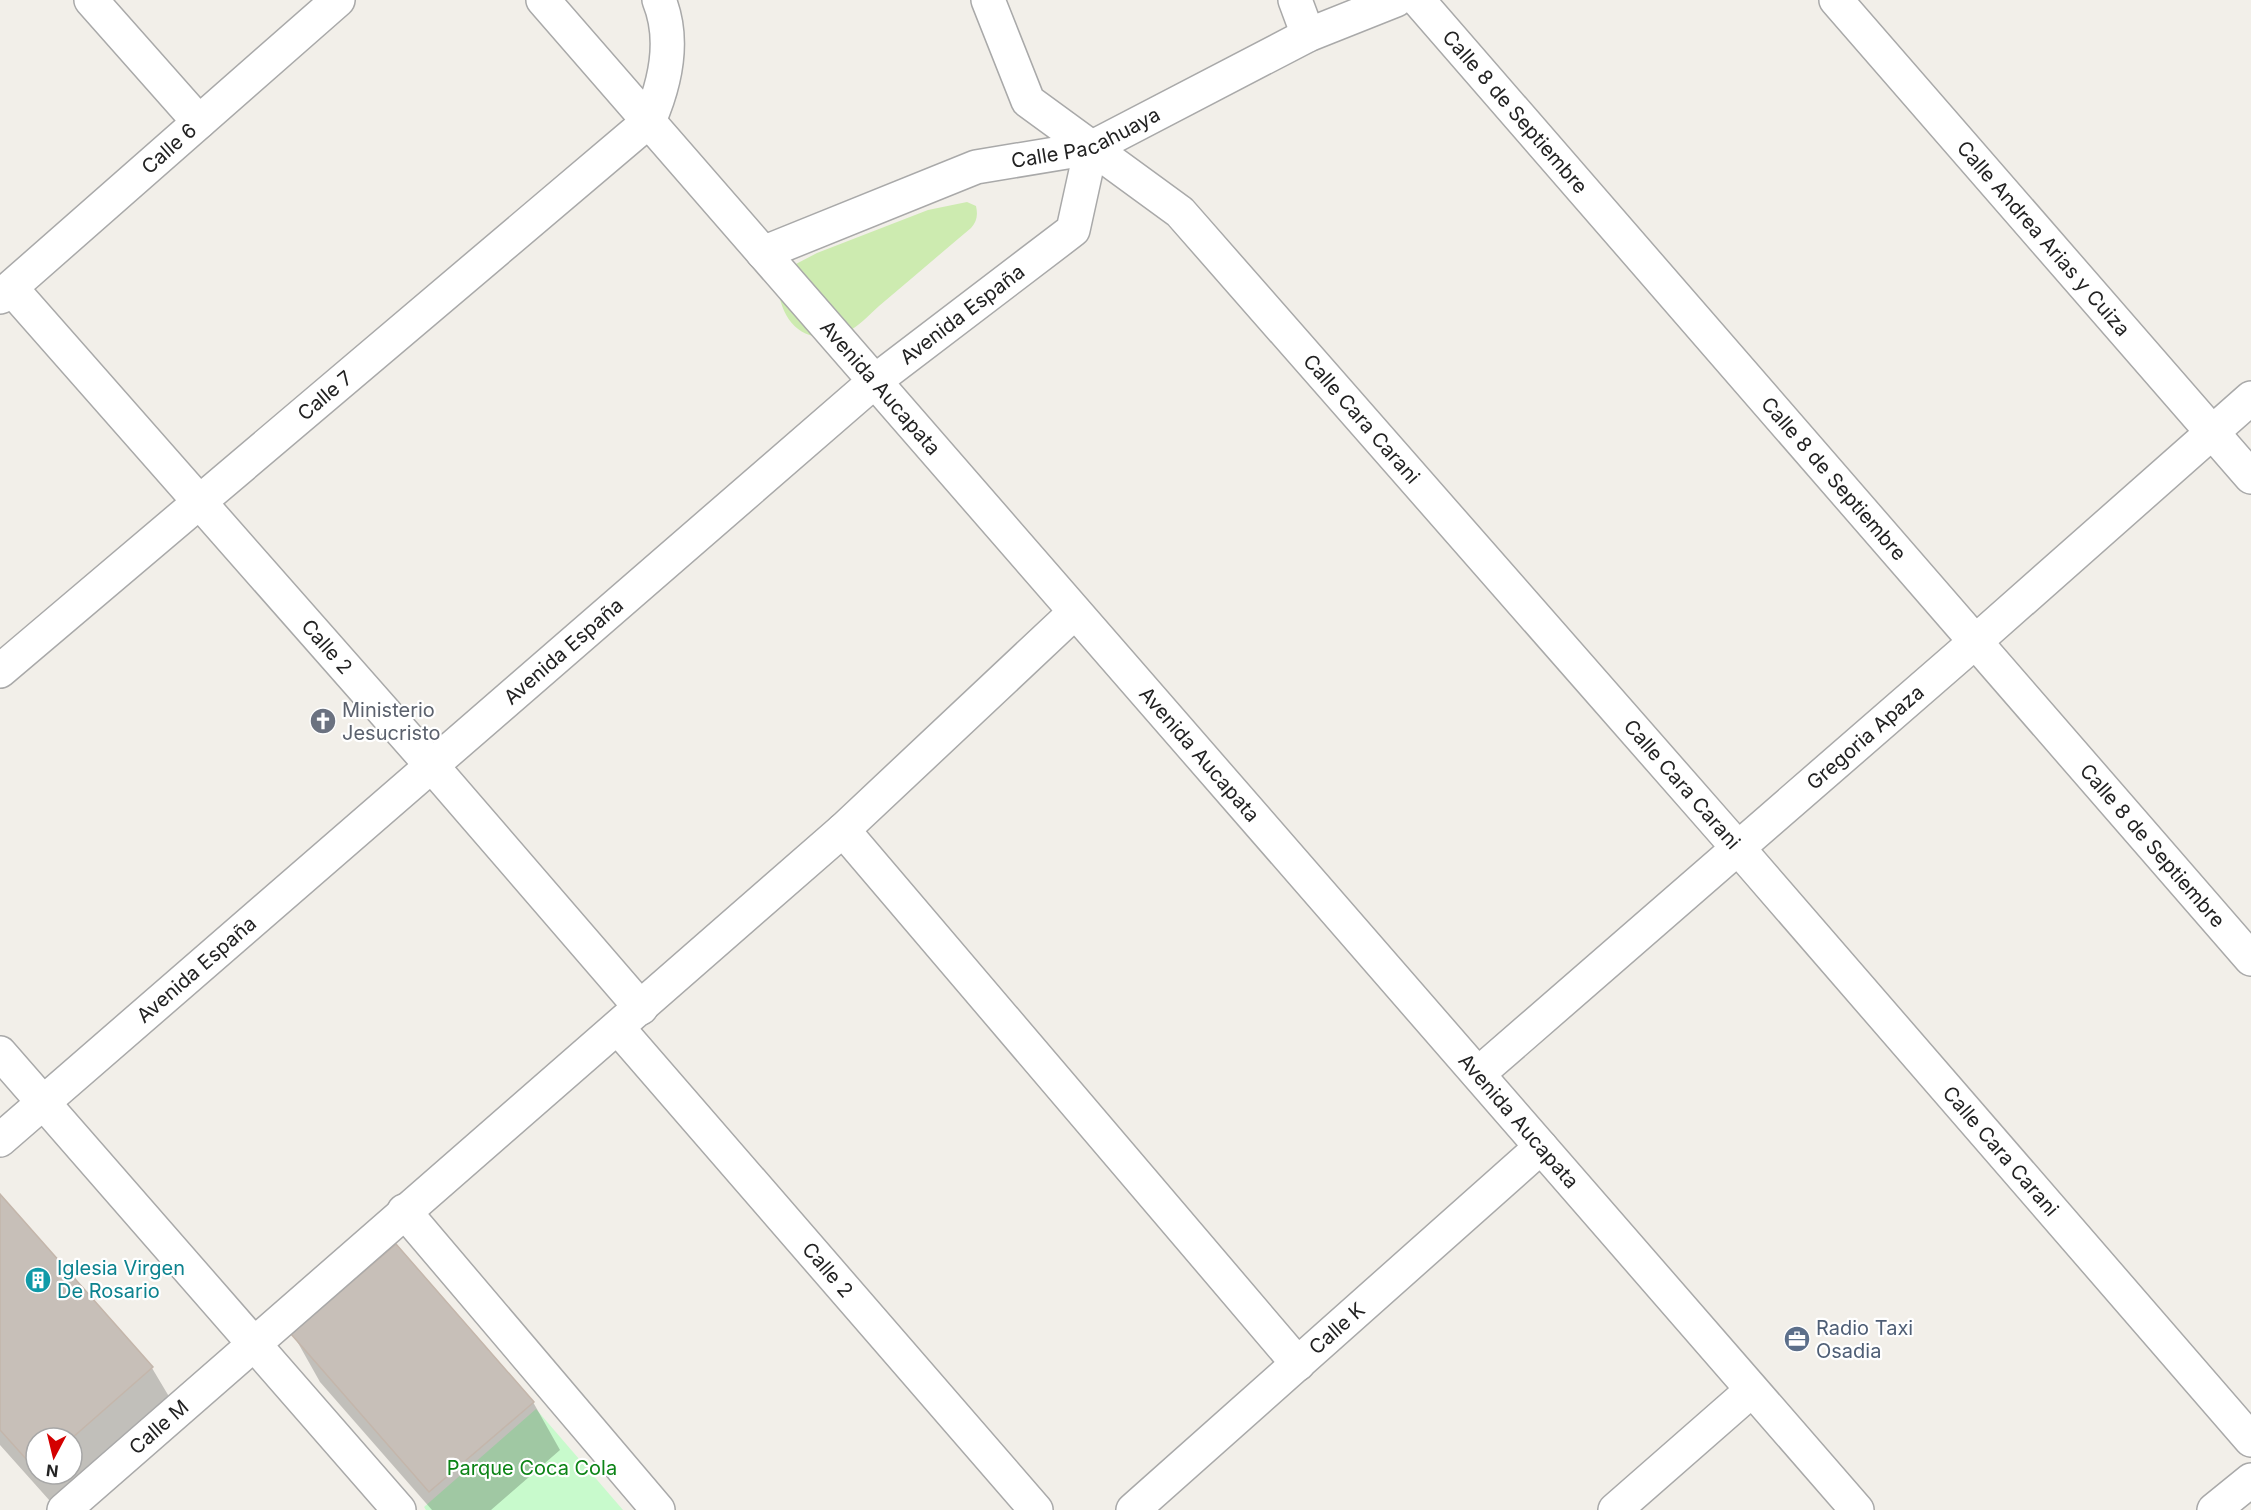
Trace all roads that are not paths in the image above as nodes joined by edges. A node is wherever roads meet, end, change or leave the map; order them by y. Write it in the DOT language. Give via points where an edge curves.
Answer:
graph roads {
  1 [pos="91,0"];
  2 [pos="338,0"];
  3 [pos="543,0"];
  4 [pos="659,0"];
  5 [pos="988,0"];
  6 [pos="1295,0"];
  7 [pos="1396,0"];
  8 [pos="1418,0"];
  9 [pos="1836,0"];
  10 [pos="1308,35"];
  11 [pos="649,121"];
  12 [pos="199,122"];
  13 [pos="1091,148"];
  14 [pos="763,253"];
  15 [pos="5,293"];
  16 [pos="875,381"];
  17 [pos="2251,398"];
  18 [pos="2211,432"];
  19 [pos="2251,477"];
  20 [pos="198,501"];
  21 [pos="1075,612"];
  22 [pos="1975,642"];
  23 [pos="0,671"];
  24 [pos="432,766"];
  25 [pos="843,830"];
  26 [pos="1738,848"];
  27 [pos="2251,959"];
  28 [pos="629,1018"];
  29 [pos="0,1053"];
  30 [pos="1478,1074"];
  31 [pos="42,1104"];
  32 [pos="0,1140"];
  33 [pos="1541,1147"];
  34 [pos="404,1211"];
  35 [pos="252,1344"];
  36 [pos="1298,1364"];
  37 [pos="1752,1390"];
  38 [pos="2251,1440"];
  39 [pos="2251,1480"];
  40 [pos="64,1510"];
  41 [pos="399,1510"];
  42 [pos="658,1510"];
  43 [pos="1036,1510"];
  44 [pos="1133,1510"];
  45 [pos="1615,1510"];
  46 [pos="1857,1510"];
  47 [pos="2214,1510"];
  1 -- 12 [label="street"];
  2 -- 12 [label="street, Calle 6"];
  3 -- 11 [label="street, Avenida Aucapata"];
  4 -- 11 [label="street" via="667,52 660,95"];
  5 -- 13 [label="street, Calle Cara Carani" via="1028,101"];
  6 -- 10 [label="street"];
  7 -- 10 [label="street, Calle Pacahuaya"];
  8 -- 22 [label="street, Calle 8 de Septiembre"];
  9 -- 18 [label="street, Calle Andrea Arias y Cuiza"];
  10 -- 13 [label="street, Calle Pacahuaya"];
  11 -- 14 [label="street, Avenida Aucapata"];
  11 -- 20 [label="street, Calle 7"];
  12 -- 15 [label="street, Calle 6"];
  13 -- 14 [label="street, Calle Pacahuaya" via="976,167"];
  13 -- 16 [label="street, Avenida España" via="1073,230"];
  13 -- 26 [label="street, Calle Cara Carani" via="1179,212"];
  14 -- 16 [label="street, Avenida Aucapata"];
  15 -- 20 [label="street, Calle 2"];
  16 -- 21 [label="street, Avenida Aucapata"];
  16 -- 24 [label="street, Avenida España"];
  17 -- 18 [label="street, Gregoria Apaza"];
  18 -- 19 [label="street, Calle Andrea Arias y Cuiza"];
  18 -- 22 [label="street, Gregoria Apaza"];
  20 -- 23 [label="street, Calle 7"];
  20 -- 24 [label="street, Calle 2"];
  21 -- 25 [label="street, Calle M"];
  21 -- 30 [label="street, Avenida Aucapata"];
  22 -- 26 [label="street, Gregoria Apaza"];
  22 -- 27 [label="street, Calle 8 de Septiembre"];
  24 -- 28 [label="street, Calle 2"];
  24 -- 31 [label="street, Avenida España"];
  25 -- 28 [label="street, Calle M"];
  25 -- 36 [label="street"];
  26 -- 30 [label="street, Gregoria Apaza"];
  26 -- 38 [label="street, Calle Cara Carani"];
  28 -- 34 [label="street, Calle M"];
  28 -- 43 [label="street, Calle 2"];
  29 -- 31 [label="street"];
  30 -- 33 [label="street, Avenida Aucapata"];
  31 -- 32 [label="street, Avenida España"];
  31 -- 35 [label="street"];
  33 -- 36 [label="street, Calle K"];
  33 -- 37 [label="street, Avenida Aucapata"];
  34 -- 35 [label="street, Calle M"];
  34 -- 42 [label="street"];
  35 -- 40 [label="street, Calle M"];
  35 -- 41 [label="street"];
  36 -- 44 [label="street, Calle K"];
  37 -- 45 [label="street"];
  37 -- 46 [label="street, Avenida Aucapata"];
  39 -- 47 [label="street"];
}
